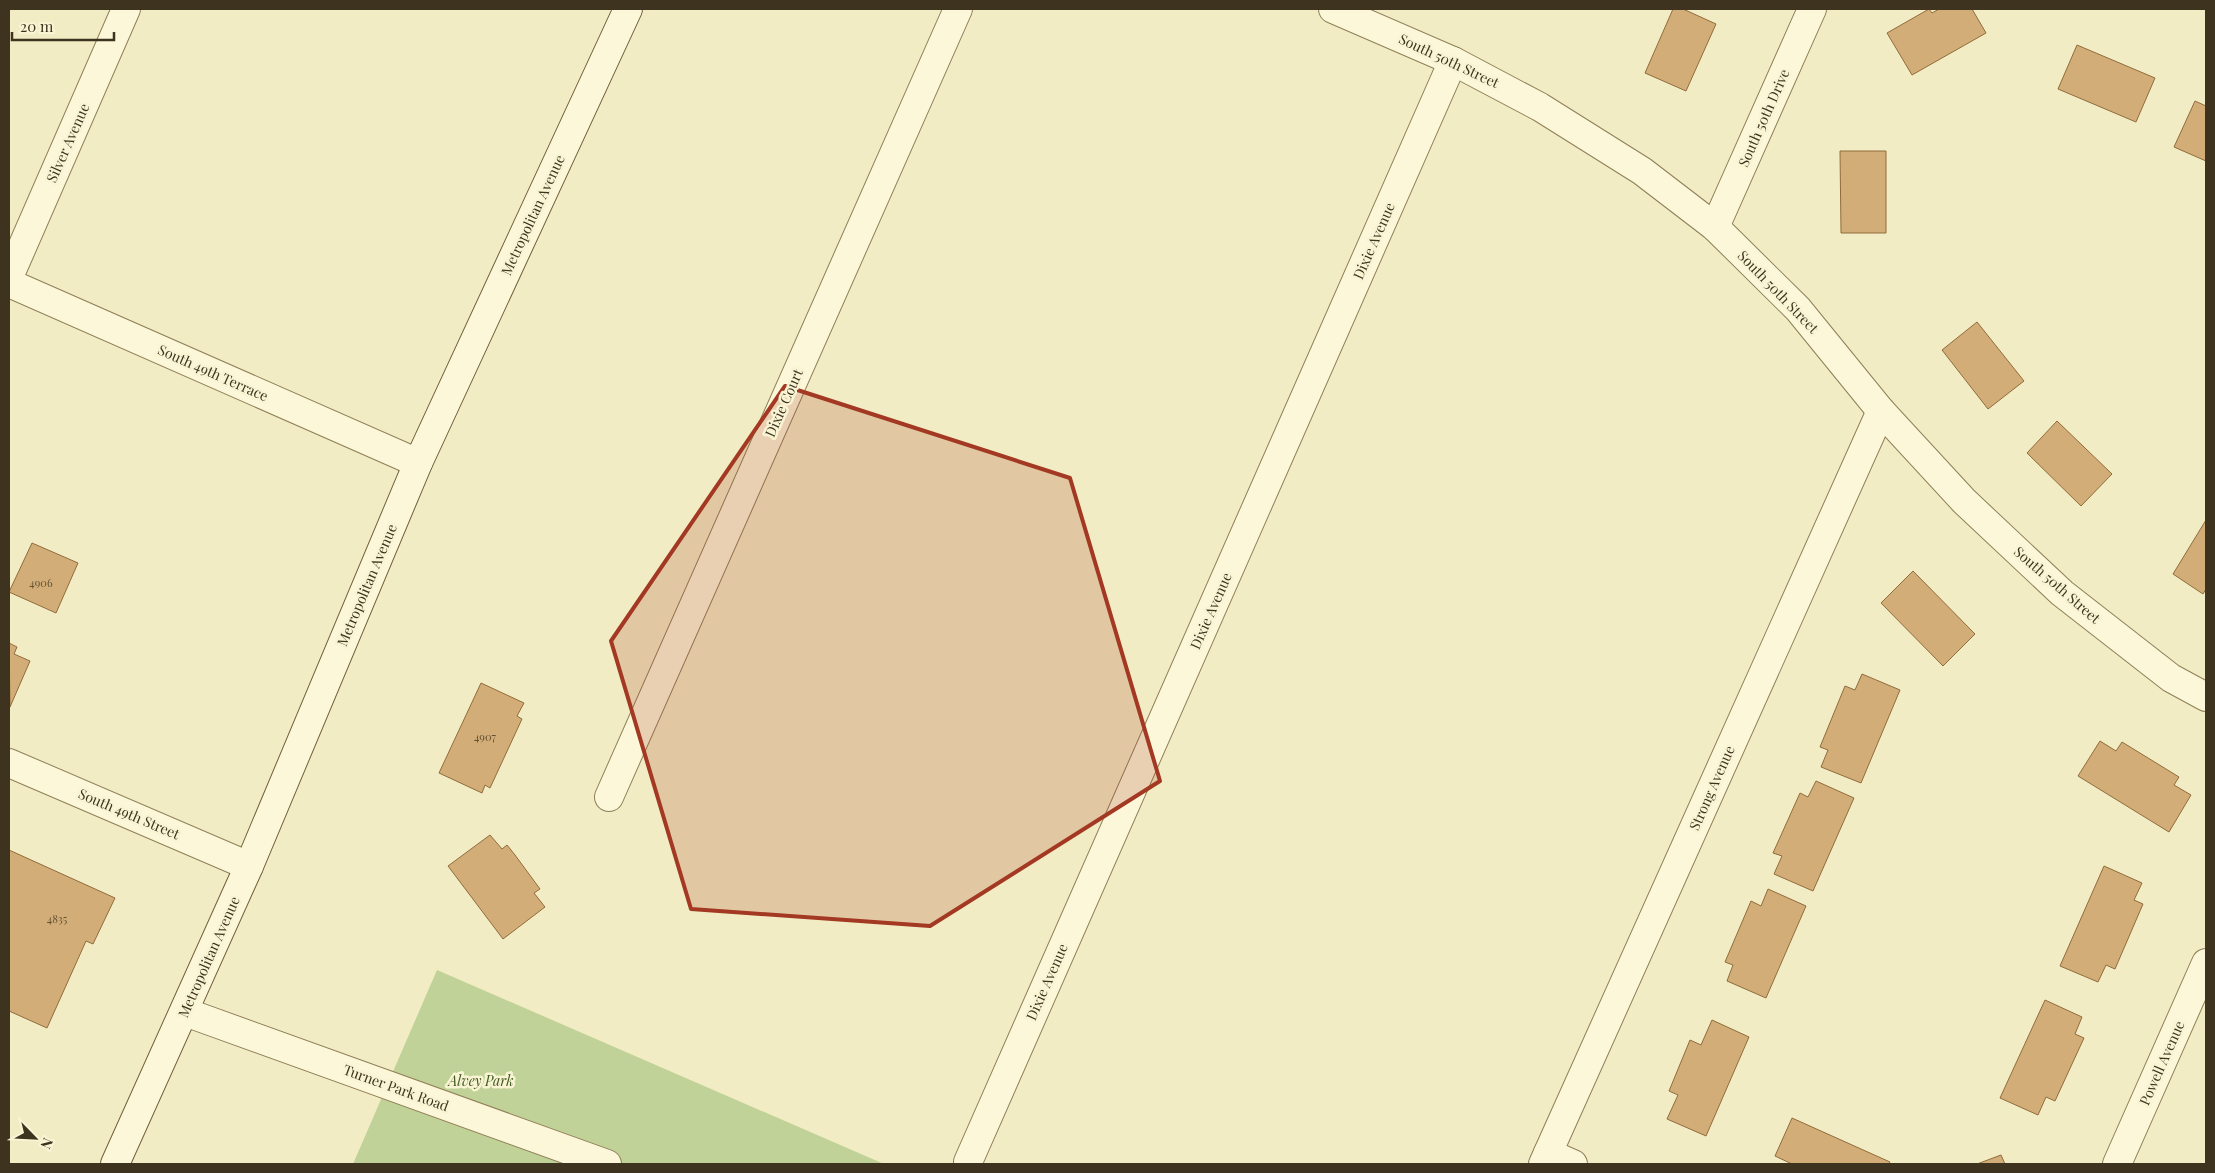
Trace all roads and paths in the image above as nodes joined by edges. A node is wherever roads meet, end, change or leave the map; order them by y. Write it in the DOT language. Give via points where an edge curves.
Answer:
graph roads {
  1 [pos="126,9"];
  2 [pos="628,9"];
  3 [pos="958,9"];
  4 [pos="1333,9"];
  5 [pos="1812,9"];
  6 [pos="1453,61"];
  7 [pos="1715,227"];
  8 [pos="9,277"];
  9 [pos="9,283"];
  10 [pos="1881,411"];
  11 [pos="418,463"];
  12 [pos="2206,698"];
  13 [pos="9,763"];
  14 [pos="609,797"];
  15 [pos="249,866"];
  16 [pos="2206,963"];
  17 [pos="185,1012"];
  18 [pos="1546,1159"];
  19 [pos="968,1162"];
  20 [pos="115,1164"];
  21 [pos="607,1164"];
  22 [pos="1573,1164"];
  23 [pos="2117,1164"];
  1 -- 8 [label="street, Silver Avenue"];
  2 -- 11 [label="street, Metropolitan Avenue"];
  3 -- 14 [label="street, Dixie Court"];
  4 -- 6 [label="street, South 50th Street"];
  5 -- 7 [label="street, South 50th Drive"];
  6 -- 7 [label="street, South 50th Street" via="1540,107 1642,171"];
  6 -- 19 [label="street, Dixie Avenue"];
  7 -- 10 [label="street, South 50th Street" via="1798,309"];
  9 -- 11 [label="street, South 49th Terrace"];
  10 -- 12 [label="street, South 50th Street" via="1964,501 2062,593 2171,678"];
  10 -- 18 [label="street, Strong Avenue"];
  11 -- 15 [label="street, Metropolitan Avenue"];
  13 -- 15 [label="street, South 49th Street"];
  15 -- 17 [label="street, Metropolitan Avenue"];
  16 -- 23 [label="street, Powell Avenue"];
  17 -- 20 [label="street, Metropolitan Avenue"];
  17 -- 21 [label="street, Turner Park Road"];
  18 -- 22 [label="street"];
}
